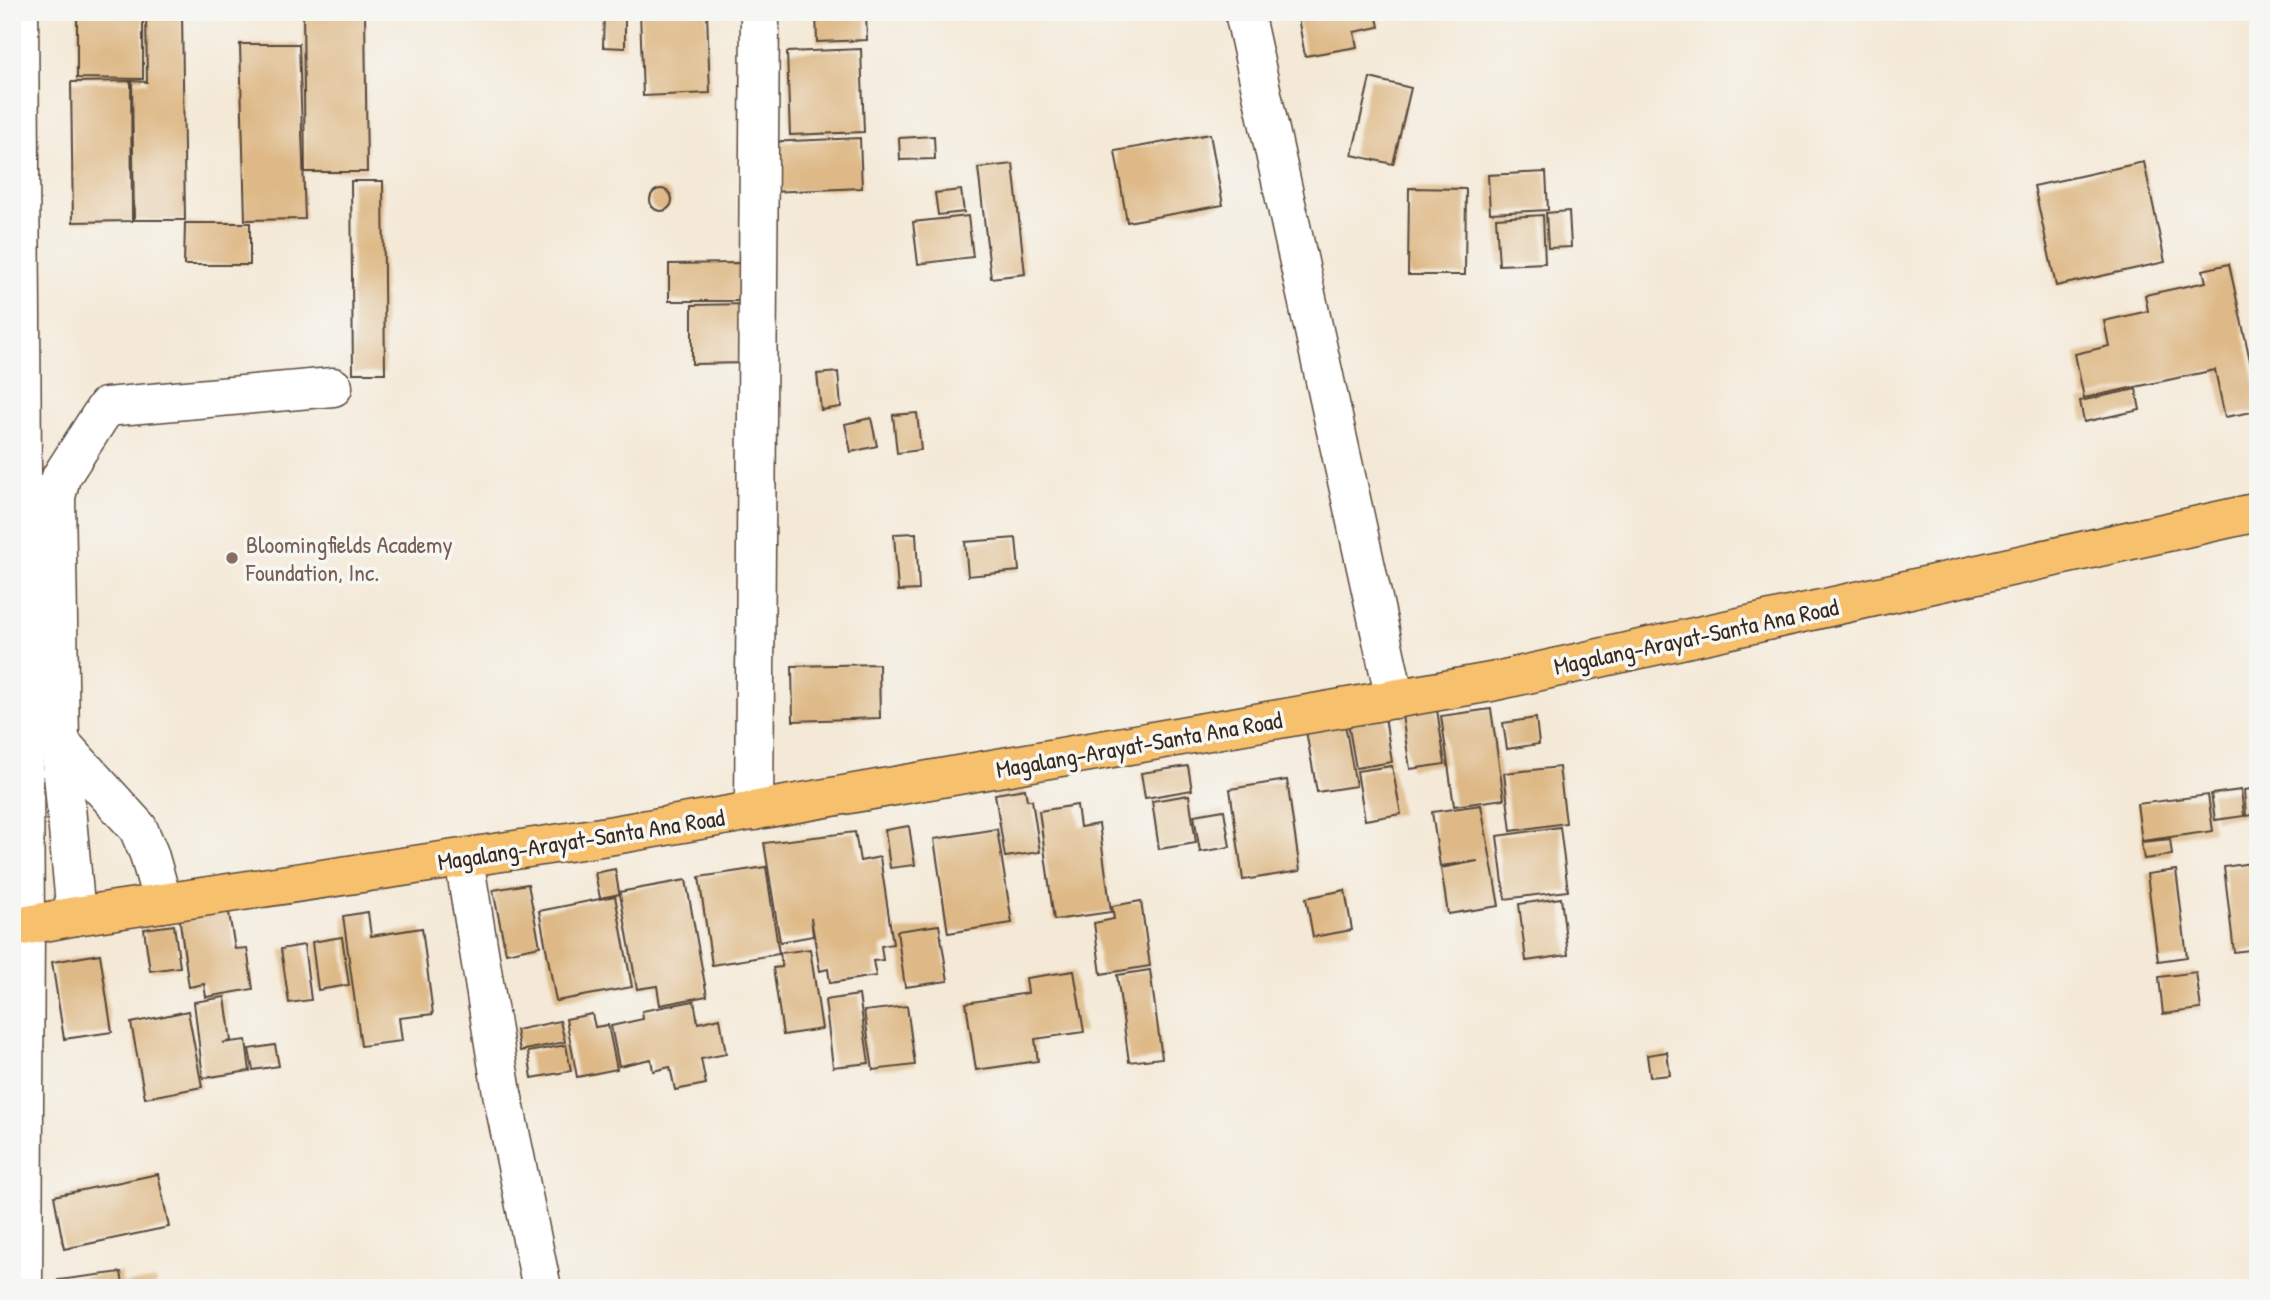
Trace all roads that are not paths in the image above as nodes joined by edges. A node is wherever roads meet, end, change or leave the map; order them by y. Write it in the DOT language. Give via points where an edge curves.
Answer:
graph roads {
  1 [pos="19,12"];
  2 [pos="760,12"];
  3 [pos="1244,12"];
  4 [pos="333,387"];
  5 [pos="2258,512"];
  6 [pos="1395,699"];
  7 [pos="60,742"];
  8 [pos="754,811"];
  9 [pos="464,859"];
  10 [pos="163,903"];
  11 [pos="76,916"];
  12 [pos="19,927"];
  13 [pos="23,1288"];
  14 [pos="542,1288"];
  1 -- 12 [label="street"];
  2 -- 8 [label="street"];
  3 -- 6 [label="street"];
  4 -- 7 [label="street" via="106,407 61,477 56,497"];
  5 -- 6 [label="main road, Magalang-Arayat-Santa Ana Road" via="1491,682"];
  6 -- 8 [label="main road, Magalang-Arayat-Santa Ana Road"];
  7 -- 10 [label="street" via="138,828"];
  7 -- 11 [label="street"];
  8 -- 9 [label="main road, Magalang-Arayat-Santa Ana Road"];
  9 -- 10 [label="main road, Magalang-Arayat-Santa Ana Road"];
  9 -- 14 [label="street" via="502,1093"];
  10 -- 11 [label="main road, Magalang-Arayat-Santa Ana Road"];
  11 -- 12 [label="main road, Magalang-Arayat-Santa Ana Road"];
  12 -- 13 [label="street"];
}
